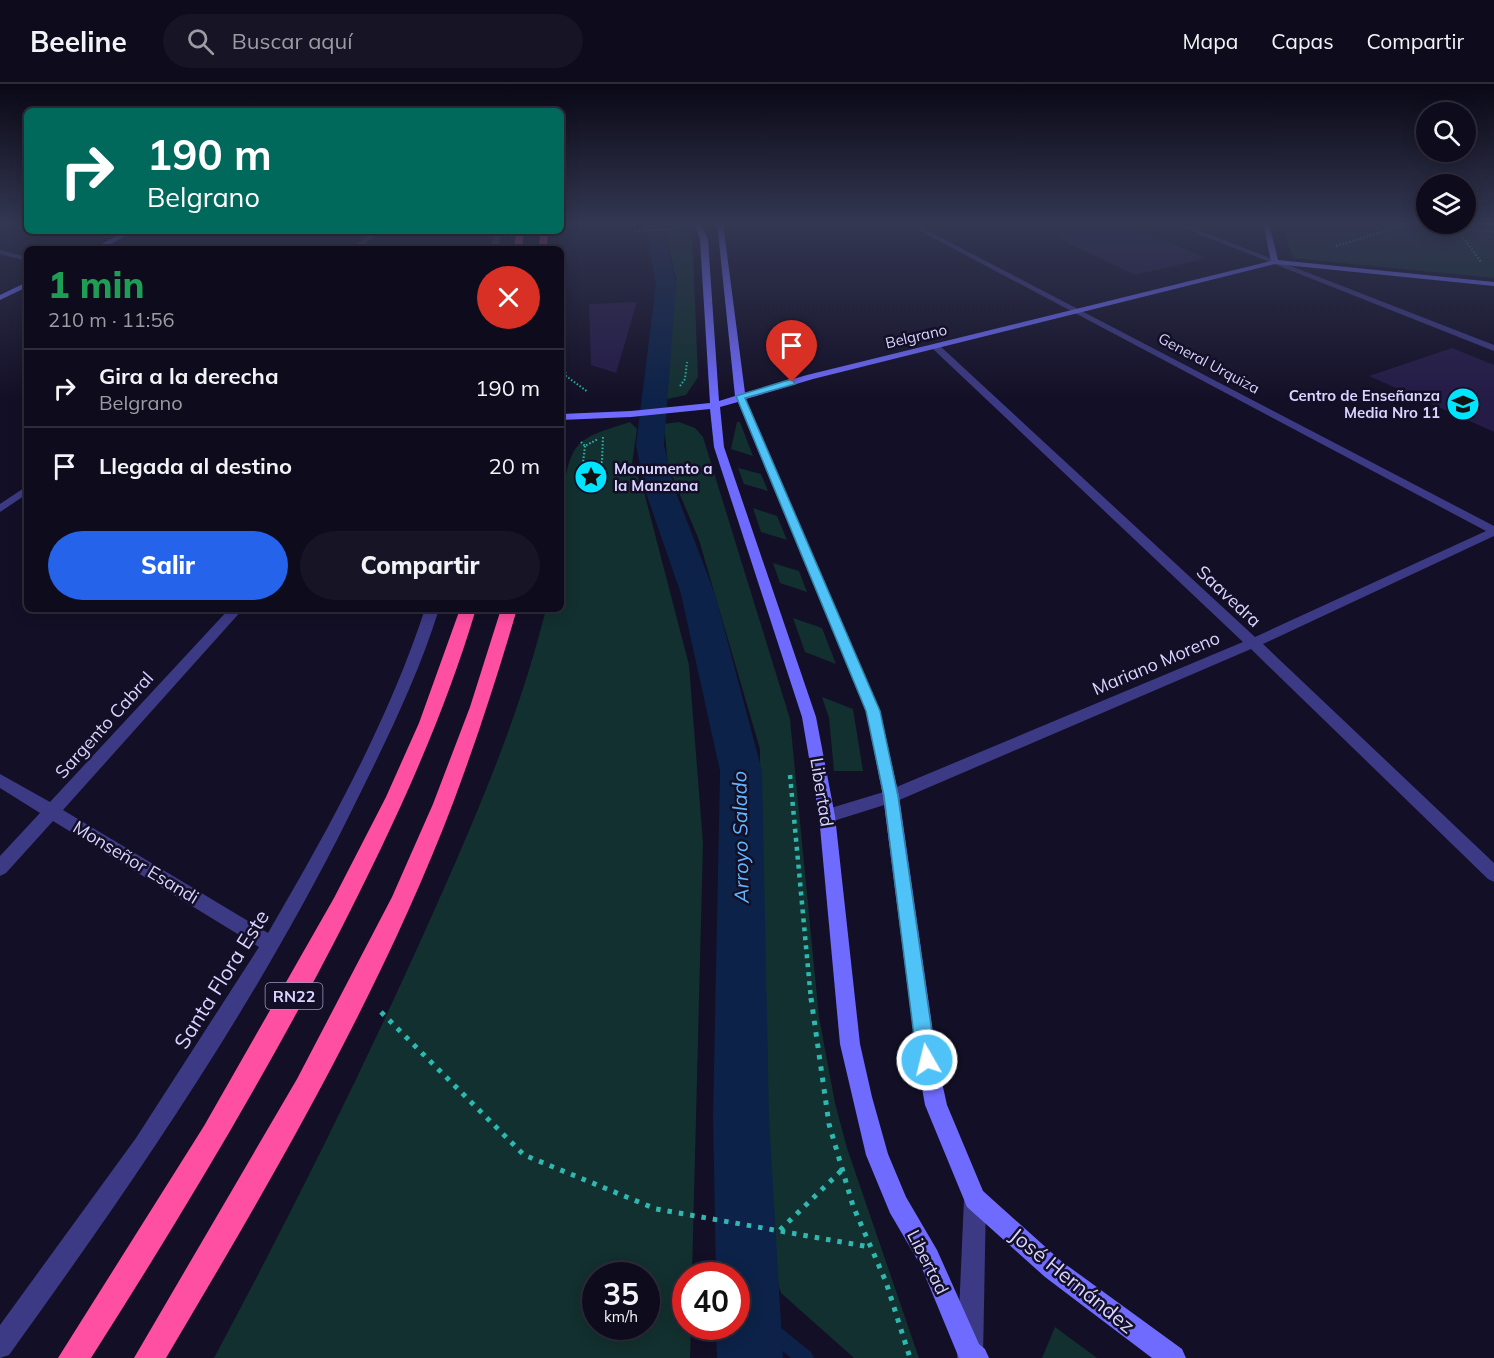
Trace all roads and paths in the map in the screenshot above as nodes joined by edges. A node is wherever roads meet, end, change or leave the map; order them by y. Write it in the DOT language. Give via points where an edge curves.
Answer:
graph roads {
  1 [pos="706,282"];
  2 [pos="727,282"];
  3 [pos="1023,282"];
  4 [pos="1195,282"];
  5 [pos="1327,282"];
  6 [pos="1479,282"];
  7 [pos="1494,284"];
  8 [pos="24,286"];
  9 [pos="0,298"];
  10 [pos="1080,312"];
  11 [pos="936,347"];
  12 [pos="1494,348"];
  13 [pos="740,396"];
  14 [pos="716,405"];
  15 [pos="564,417"];
  16 [pos="603,436"];
  17 [pos="585,446"];
  18 [pos="24,491"];
  19 [pos="0,509"];
  20 [pos="1494,532"];
  21 [pos="233,612"];
  22 [pos="431,612"];
  23 [pos="467,612"];
  24 [pos="508,612"];
  25 [pos="1253,643"];
  26 [pos="789,772"];
  27 [pos="0,780"];
  28 [pos="891,796"];
  29 [pos="52,811"];
  30 [pos="827,816"];
  31 [pos="0,868"];
  32 [pos="1494,874"];
  33 [pos="272,945"];
  34 [pos="357,988"];
  35 [pos="842,1170"];
  36 [pos="975,1199"];
  37 [pos="776,1230"];
  38 [pos="871,1247"];
  39 [pos="0,1346"];
  40 [pos="972,1356"];
  41 [pos="73,1358"];
  42 [pos="149,1358"];
  43 [pos="910,1358"];
  44 [pos="1173,1358"];
  1 -- 14 [label="street, Libertad"];
  2 -- 13 [label="street, Libertad"];
  3 -- 10 [label="street, General Urquiza"];
  4 -- 10 [label="street, Belgrano"];
  5 -- 12 [label="street"];
  6 -- 7 [label="street, Belgrano"];
  8 -- 9 [label="street"];
  10 -- 11 [label="street, Belgrano"];
  10 -- 20 [label="street, General Urquiza"];
  11 -- 13 [label="street, Belgrano"];
  11 -- 25 [label="street, Saavedra"];
  13 -- 14 [label="street, Belgrano"];
  13 -- 28 [label="street, Libertad" via="873,711"];
  14 -- 15 [label="street, Belgrano"];
  14 -- 30 [label="street, Libertad" via="719,447 809,717"];
  16 -- 17 [label="path" via="602,462 583,463"];
  18 -- 19 [label="street"];
  20 -- 25 [label="street, Mariano Moreno"];
  21 -- 29 [label="street, Sargento Cabral"];
  22 -- 33 [label="street, Santa Flora Este" via="375,749"];
  23 -- 41 [label="highway, RN22" via="437,703 402,785 301,984 175,1202"];
  24 -- 34 [label="highway, RN22" via="477,717 450,788"];
  25 -- 28 [label="street, Mariano Moreno"];
  25 -- 32 [label="street, Saavedra"];
  26 -- 35 [label="path" via="814,1026"];
  27 -- 29 [label="street, Monseñor Esandi"];
  28 -- 30 [label="street, Mariano Moreno"];
  28 -- 36 [label="street, Libertad" via="936,1104"];
  29 -- 31 [label="street, Sargento Cabral"];
  29 -- 33 [label="street, Monseñor Esandi"];
  30 -- 40 [label="street, Libertad" via="850,1044 861,1097 877,1155 898,1205 929,1258"];
  33 -- 39 [label="street, Santa Flora Este" via="156,1125"];
  34 -- 37 [label="path" via="524,1155 656,1209"];
  34 -- 42 [label="highway, RN22" via="235,1217"];
  35 -- 37 [label="path"];
  35 -- 38 [label="path"];
  36 -- 40 [label="street, Libertad"];
  36 -- 44 [label="street, José Hernández" via="1053,1269"];
  37 -- 38 [label="path"];
  38 -- 43 [label="path"];
}
